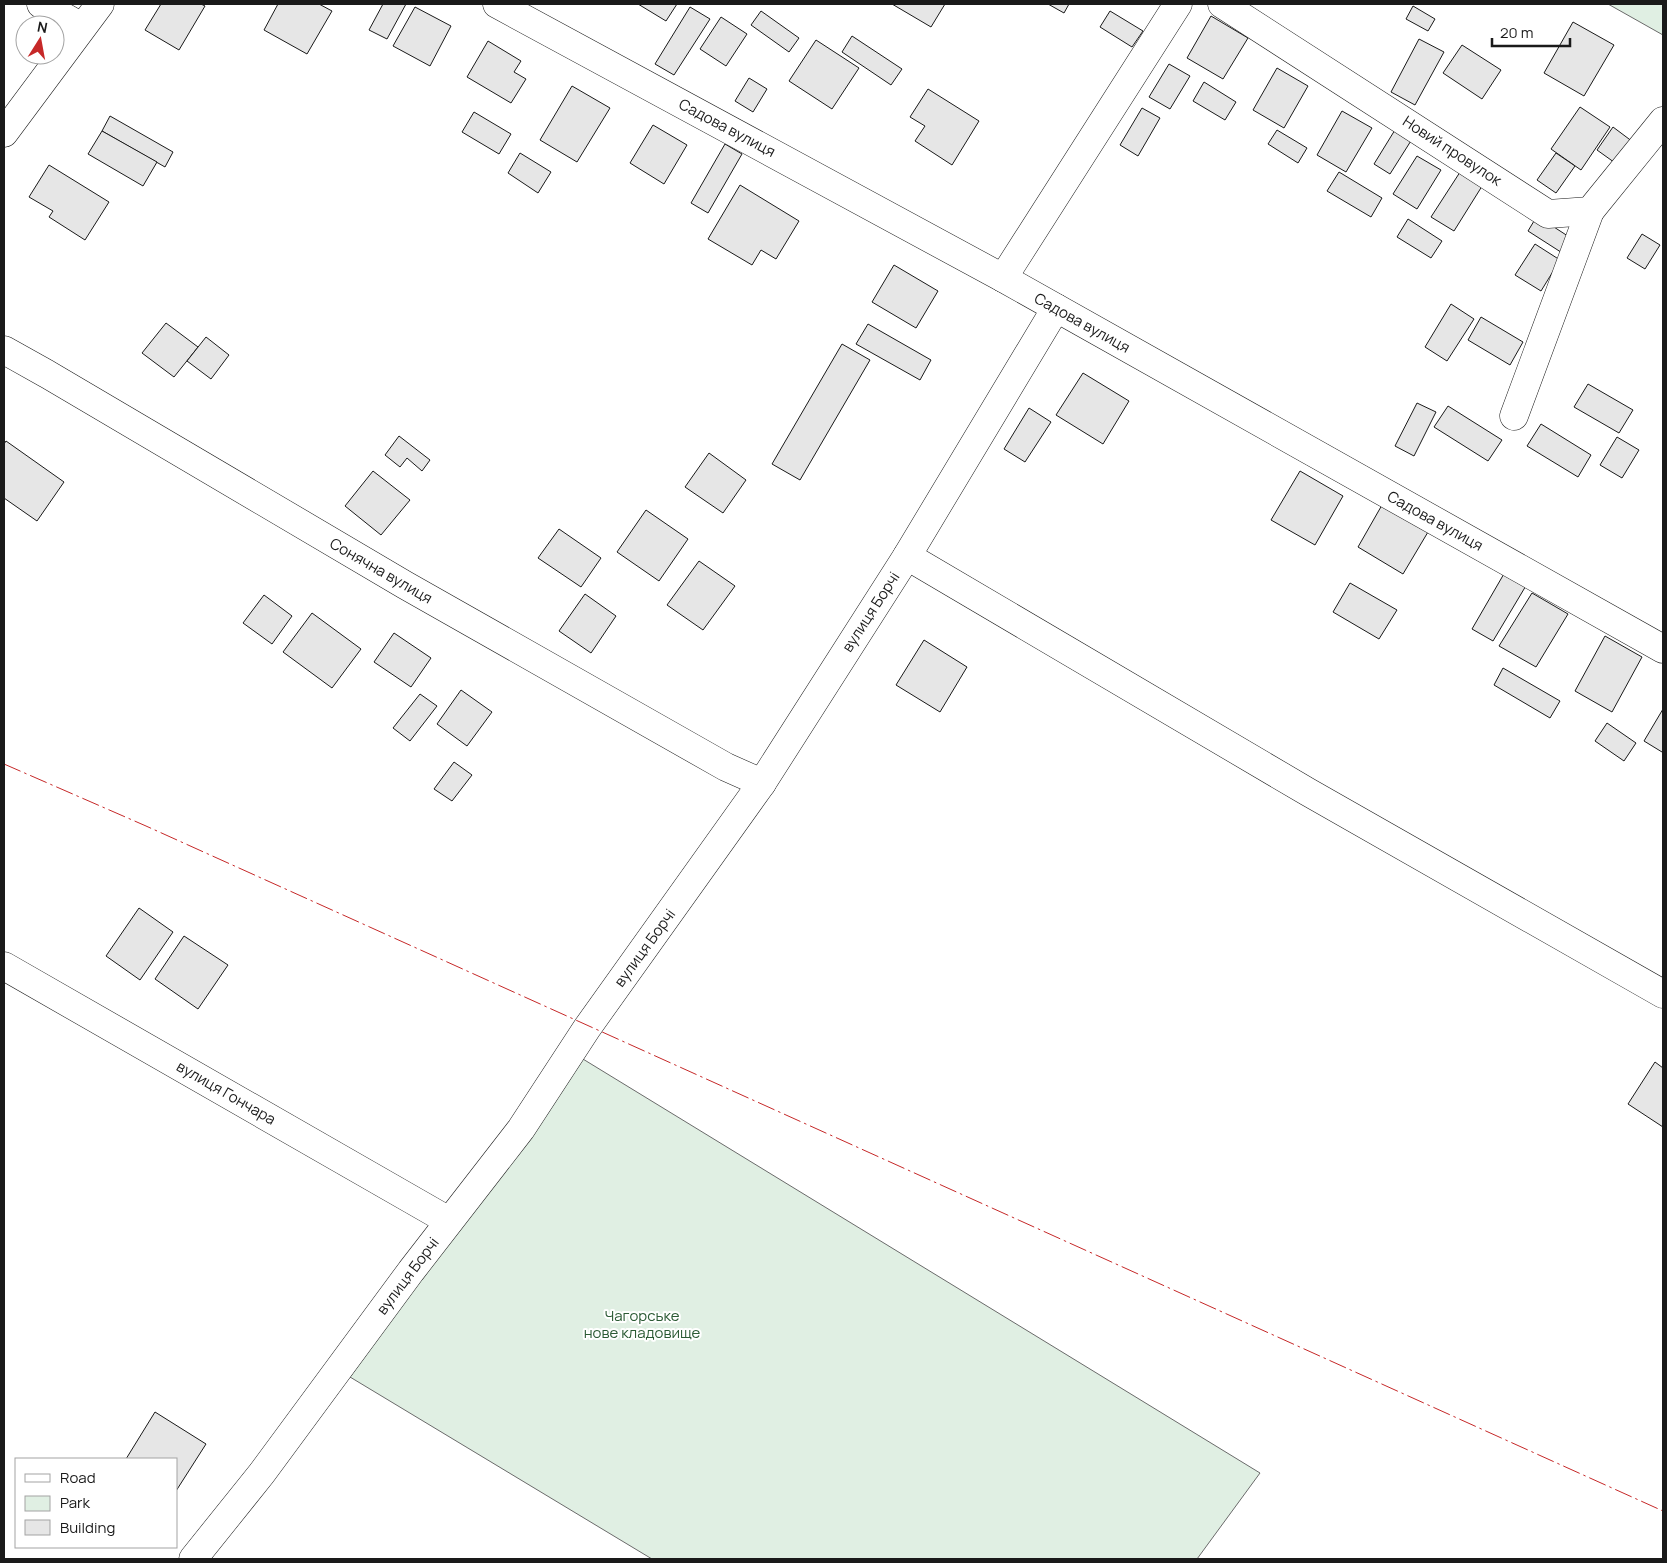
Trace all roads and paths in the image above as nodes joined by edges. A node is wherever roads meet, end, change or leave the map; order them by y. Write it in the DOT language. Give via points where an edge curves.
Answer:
graph roads {
  1 [pos="40,4"];
  2 [pos="100,4"];
  3 [pos="497,4"];
  4 [pos="1178,4"];
  5 [pos="1222,4"];
  6 [pos="82,27"];
  7 [pos="1663,121"];
  8 [pos="4,134"];
  9 [pos="1590,211"];
  10 [pos="1003,278"];
  11 [pos="1056,308"];
  12 [pos="4,350"];
  13 [pos="1514,416"];
  14 [pos="907,556"];
  15 [pos="1663,650"];
  16 [pos="762,783"];
  17 [pos="4,966"];
  18 [pos="1663,994"];
  19 [pos="449,1221"];
  20 [pos="193,1559"];
  1 -- 6 [label="street"];
  2 -- 6 [label="street"];
  3 -- 10 [label="street, Садова вулиця"];
  4 -- 10 [label="street"];
  5 -- 9 [label="street, Новий провулок" via="1548,214"];
  6 -- 8 [label="street"];
  7 -- 9 [label="street"];
  9 -- 13 [label="street"];
  10 -- 11 [label="street, Садова вулиця"];
  11 -- 14 [label="street, вулиця Борчі"];
  11 -- 15 [label="street, Садова вулиця"];
  12 -- 16 [label="street, Сонячна вулиця" via="414,590 726,767"];
  14 -- 16 [label="street, вулиця Борчі"];
  14 -- 18 [label="street" via="1316,797"];
  16 -- 19 [label="street, вулиця Борчі" via="587,1028 521,1128"];
  17 -- 19 [label="street, вулиця Гончара"];
  19 -- 20 [label="street, вулиця Борчі" via="262,1473"];
}
